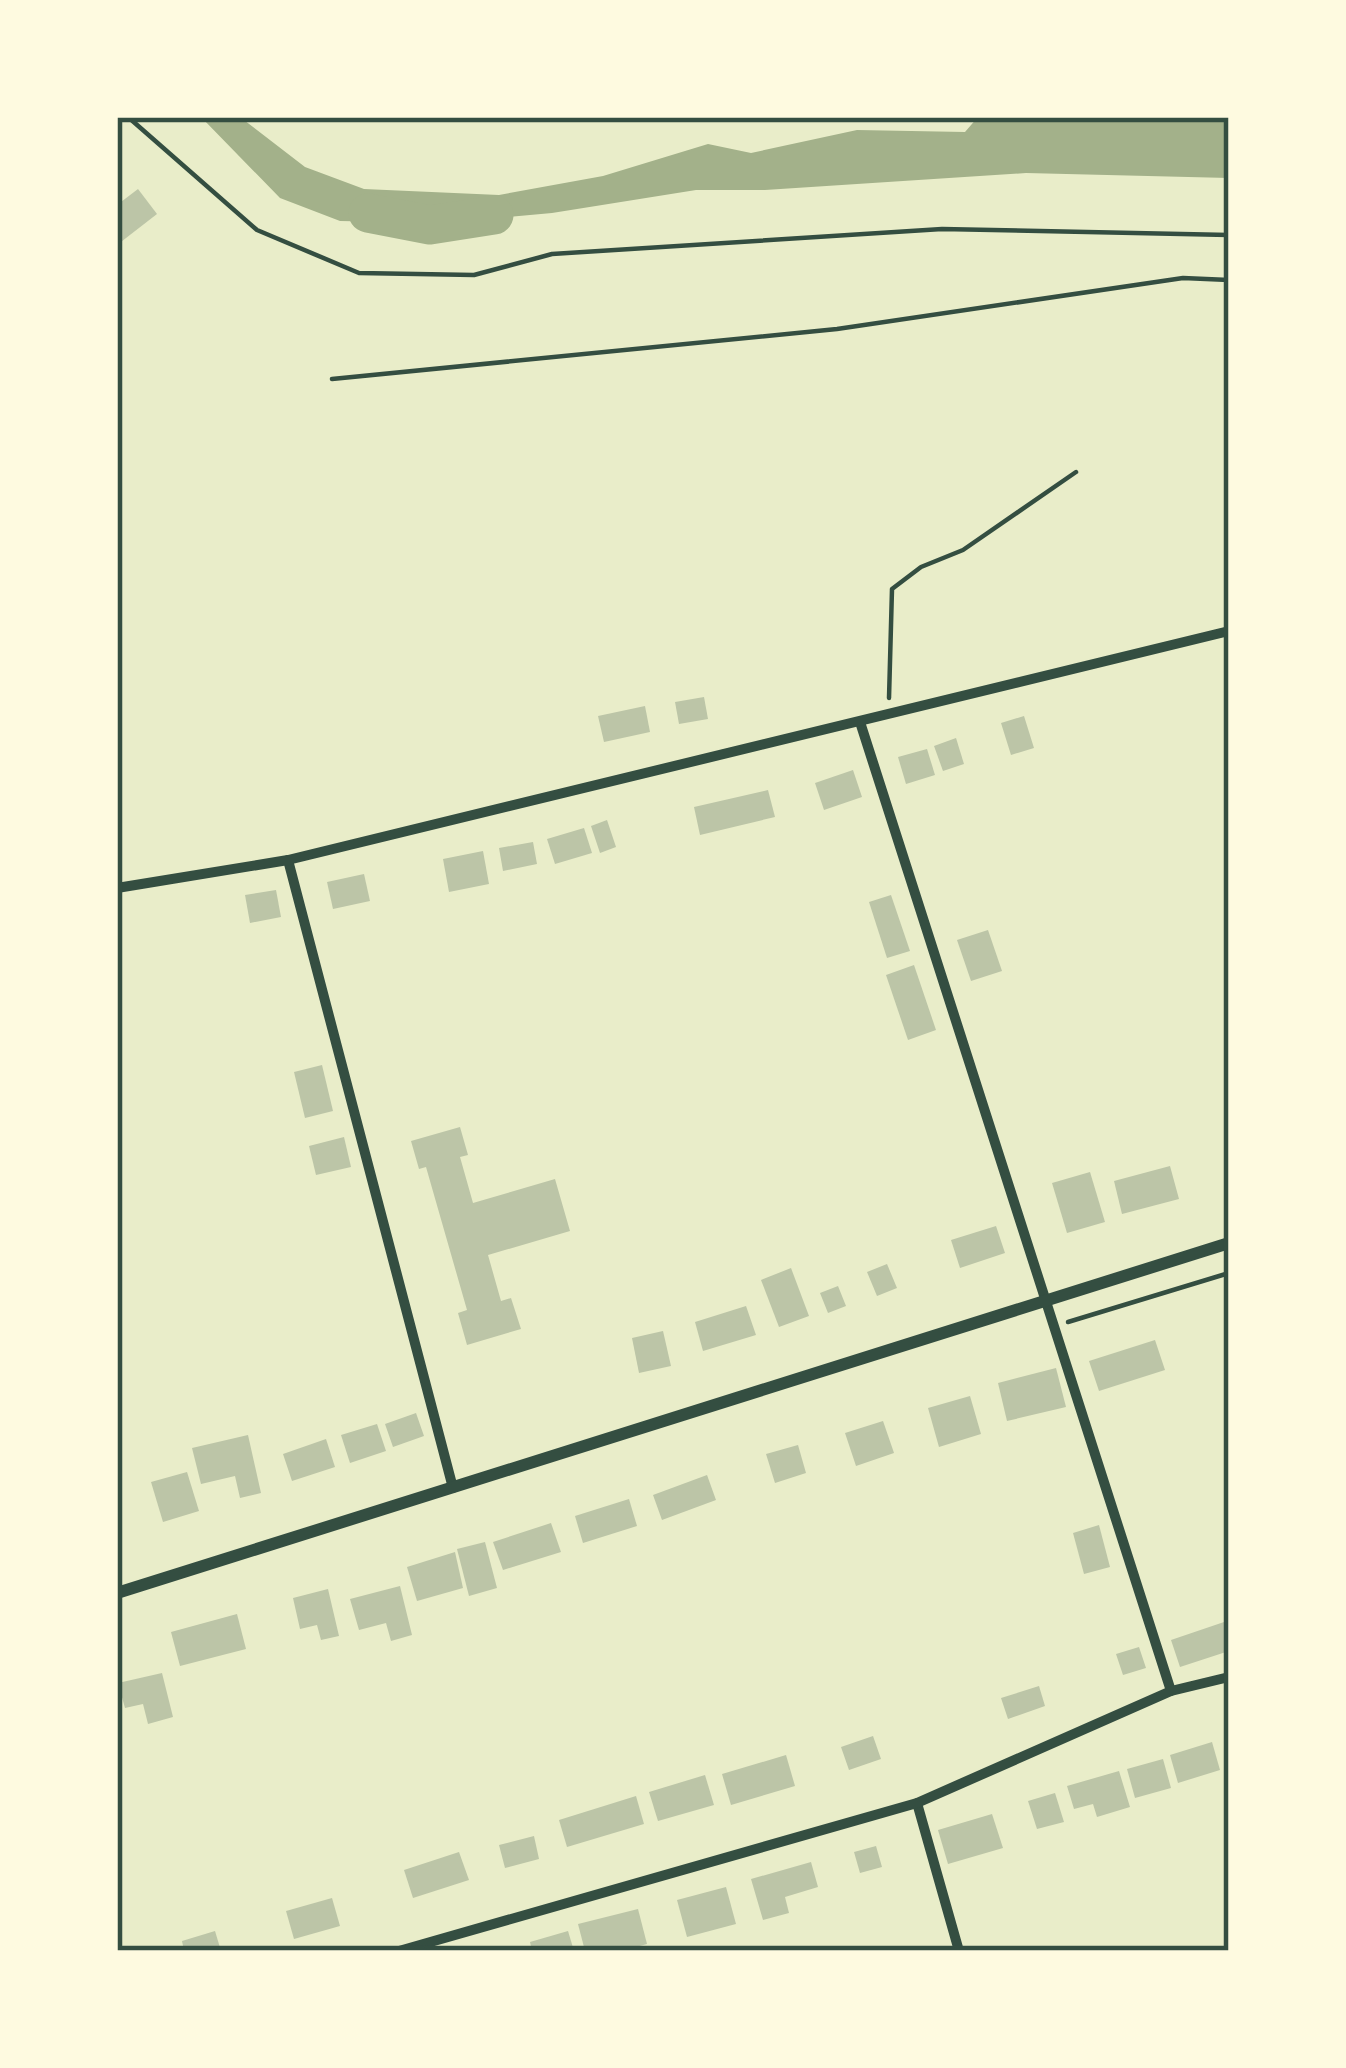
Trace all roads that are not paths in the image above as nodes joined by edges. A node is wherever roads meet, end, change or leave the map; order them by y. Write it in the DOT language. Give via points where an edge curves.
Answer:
graph roads {
  1 [pos="128,117"];
  2 [pos="1229,235"];
  3 [pos="1229,631"];
  4 [pos="860,722"];
  5 [pos="288,860"];
  6 [pos="117,888"];
  7 [pos="1229,1243"];
  8 [pos="1045,1304"];
  9 [pos="453,1488"];
  10 [pos="117,1594"];
  11 [pos="1229,1677"];
  12 [pos="1171,1691"];
  13 [pos="917,1804"];
  14 [pos="399,1951"];
  15 [pos="958,1951"];
  1 -- 2 [label="lane" via="257,230 359,274 474,275 552,254 942,229"];
  3 -- 4 [label="street"];
  4 -- 5 [label="street"];
  4 -- 8 [label="street"];
  5 -- 6 [label="street"];
  5 -- 9 [label="street"];
  7 -- 8 [label="street"];
  8 -- 9 [label="street"];
  8 -- 12 [label="street"];
  9 -- 10 [label="street"];
  11 -- 12 [label="street"];
  12 -- 13 [label="street"];
  13 -- 14 [label="street"];
  13 -- 15 [label="street"];
}
